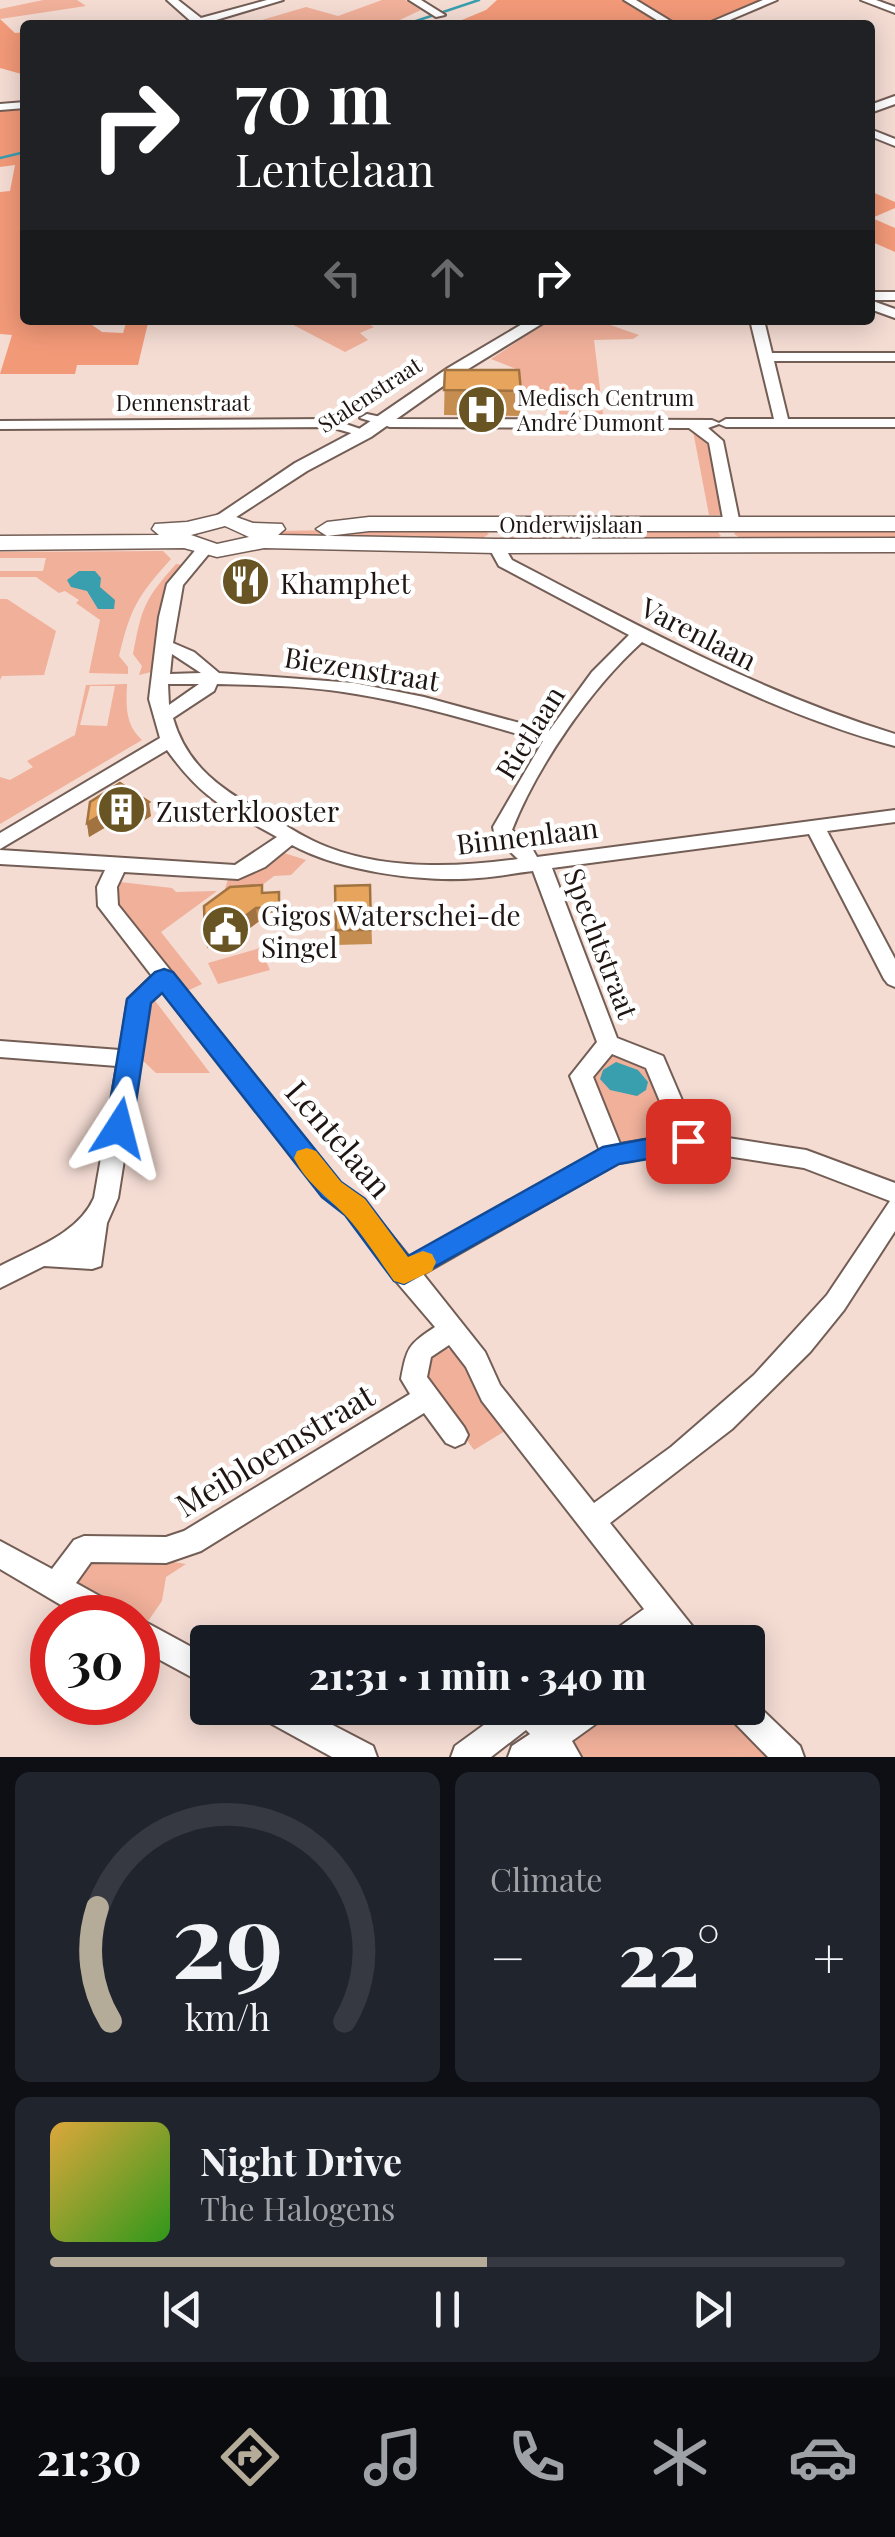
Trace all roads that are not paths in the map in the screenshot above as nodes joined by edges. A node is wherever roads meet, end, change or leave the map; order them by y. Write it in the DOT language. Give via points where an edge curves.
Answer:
graph roads {
  1 [pos="172,0"];
  2 [pos="278,0"];
  3 [pos="414,0"];
  4 [pos="629,0"];
  5 [pos="772,0"];
  6 [pos="866,0"];
  7 [pos="895,10"];
  8 [pos="435,12"];
  9 [pos="196,20"];
  10 [pos="210,20"];
  11 [pos="663,20"];
  12 [pos="721,20"];
  13 [pos="895,100"];
  14 [pos="878,112"];
  15 [pos="512,325"];
  16 [pos="532,325"];
  17 [pos="757,325"];
  18 [pos="893,352"];
  19 [pos="764,358"];
  20 [pos="459,368"];
  21 [pos="782,423"];
  22 [pos="895,423"];
  23 [pos="692,424"];
  24 [pos="0,425"];
  25 [pos="367,425"];
  26 [pos="731,522"];
  27 [pos="0,526"];
  28 [pos="238,528"];
  29 [pos="195,540"];
  30 [pos="892,541"];
  31 [pos="0,543"];
  32 [pos="496,546"];
  33 [pos="640,634"];
  34 [pos="162,646"];
  35 [pos="159,679"];
  36 [pos="209,679"];
  37 [pos="162,718"];
  38 [pos="553,738"];
  39 [pos="170,740"];
  40 [pos="895,740"];
  41 [pos="895,816"];
  42 [pos="815,828"];
  43 [pos="289,838"];
  44 [pos="0,842"];
  45 [pos="0,856"];
  46 [pos="536,864"];
  47 [pos="118,865"];
  48 [pos="164,978"];
  49 [pos="895,979"];
  50 [pos="608,1043"];
  51 [pos="0,1050"];
  52 [pos="130,1059"];
  53 [pos="688,1141"];
  54 [pos="613,1155"];
  55 [pos="895,1193"];
  56 [pos="895,1209"];
  57 [pos="404,1272"];
  58 [pos="0,1278"];
  59 [pos="450,1330"];
  60 [pos="425,1398"];
  61 [pos="455,1434"];
  62 [pos="590,1520"];
  63 [pos="0,1554"];
  64 [pos="56,1587"];
  65 [pos="70,1595"];
  66 [pos="664,1612"];
  67 [pos="646,1625"];
  68 [pos="674,1625"];
  69 [pos="160,1645"];
  70 [pos="190,1662"];
  71 [pos="303,1725"];
  72 [pos="508,1725"];
  73 [pos="542,1725"];
  74 [pos="578,1725"];
  75 [pos="757,1725"];
  76 [pos="558,1747"];
  77 [pos="362,1757"];
  78 [pos="466,1757"];
  79 [pos="522,1757"];
  80 [pos="789,1757"];
  1 -- 9 [label="street"];
  2 -- 10 [label="street"];
  3 -- 8 [label="street"];
  4 -- 11 [label="street"];
  5 -- 12 [label="street"];
  6 -- 7 [label="street"];
  13 -- 14 [label="street"];
  15 -- 20 [label="street, Stalenstraat"];
  16 -- 20 [label="street, Stalenstraat"];
  17 -- 19 [label="street"];
  18 -- 19 [label="street"];
  19 -- 21 [label="street"];
  20 -- 25 [label="street, Stalenstraat" via="411,388"];
  21 -- 22 [label="street, Dennenstraat"];
  21 -- 23 [label="street, Dennenstraat"];
  23 -- 25 [label="street, Dennenstraat"];
  23 -- 26 [label="street" via="716,442"];
  24 -- 25 [label="street, Dennenstraat"];
  25 -- 28 [label="street, Stalenstraat" via="256,496"];
  26 -- 28 [label="main road, Onderwijslaan"];
  26 -- 30 [label="main road, Onderwijslaan"];
  27 -- 29 [label="main road, Onderwijslaan"];
  28 -- 29 [label="main road, Onderwijslaan"];
  28 -- 29 [label="main road, Onderwijslaan" via="232,549"];
  28 -- 32 [label="main road, Onderwijslaan"];
  29 -- 31 [label="main road, Onderwijslaan"];
  29 -- 34 [label="street, Binnenlaan" via="174,586"];
  30 -- 32 [label="main road, Onderwijslaan"];
  32 -- 33 [label="street, Varenlaan" via="505,563"];
  33 -- 38 [label="street, Rietlaan"];
  33 -- 40 [label="street, Varenlaan" via="800,712"];
  34 -- 35 [label="street, Binnenlaan"];
  34 -- 36 [label="street" via="209,671"];
  35 -- 36 [label="street, Biezenstraat"];
  35 -- 37 [label="street, Binnenlaan"];
  36 -- 37 [label="street" via="208,687"];
  36 -- 38 [label="street, Biezenstraat" via="379,693"];
  37 -- 39 [label="street, Binnenlaan"];
  38 -- 46 [label="street, Rietlaan" via="502,832"];
  39 -- 43 [label="street, Binnenlaan" via="217,796"];
  39 -- 44 [label="street"];
  41 -- 42 [label="street, Binnenlaan"];
  42 -- 46 [label="street, Binnenlaan"];
  42 -- 49 [label="street"];
  43 -- 46 [label="street, Binnenlaan" via="382,867 474,872"];
  43 -- 47 [label="street" via="238,872"];
  45 -- 47 [label="street"];
  46 -- 50 [label="street, Spechtstraat"];
  47 -- 48 [label="street, Lentelaan" via="108,906"];
  48 -- 52 [label="street" via="139,999"];
  48 -- 57 [label="street, Lentelaan"];
  50 -- 53 [label="street" via="656,1062"];
  50 -- 54 [label="street" via="581,1076"];
  51 -- 52 [label="street"];
  52 -- 58 [label="street" via="92,1259 43,1256"];
  53 -- 54 [label="street"];
  53 -- 55 [label="street" via="806,1159"];
  54 -- 57 [label="street"];
  56 -- 62 [label="street" via="805,1342 702,1439"];
  57 -- 59 [label="street, Lentelaan"];
  59 -- 60 [label="street" via="419,1351 414,1364"];
  59 -- 62 [label="street, Lentelaan" via="476,1360 490,1393"];
  60 -- 61 [label="street"];
  60 -- 64 [label="street, Meibloemstraat" via="191,1542 166,1550 84,1549"];
  62 -- 66 [label="street, Lentelaan"];
  63 -- 64 [label="street"];
  64 -- 65 [label="street"];
  66 -- 67 [label="street"];
  66 -- 68 [label="street, Lentelaan"];
  69 -- 70 [label="street"];
  71 -- 77 [label="street"];
  72 -- 78 [label="street"];
  73 -- 76 [label="street"];
  74 -- 76 [label="street"];
  75 -- 80 [label="street"];
  76 -- 79 [label="street"];
}
